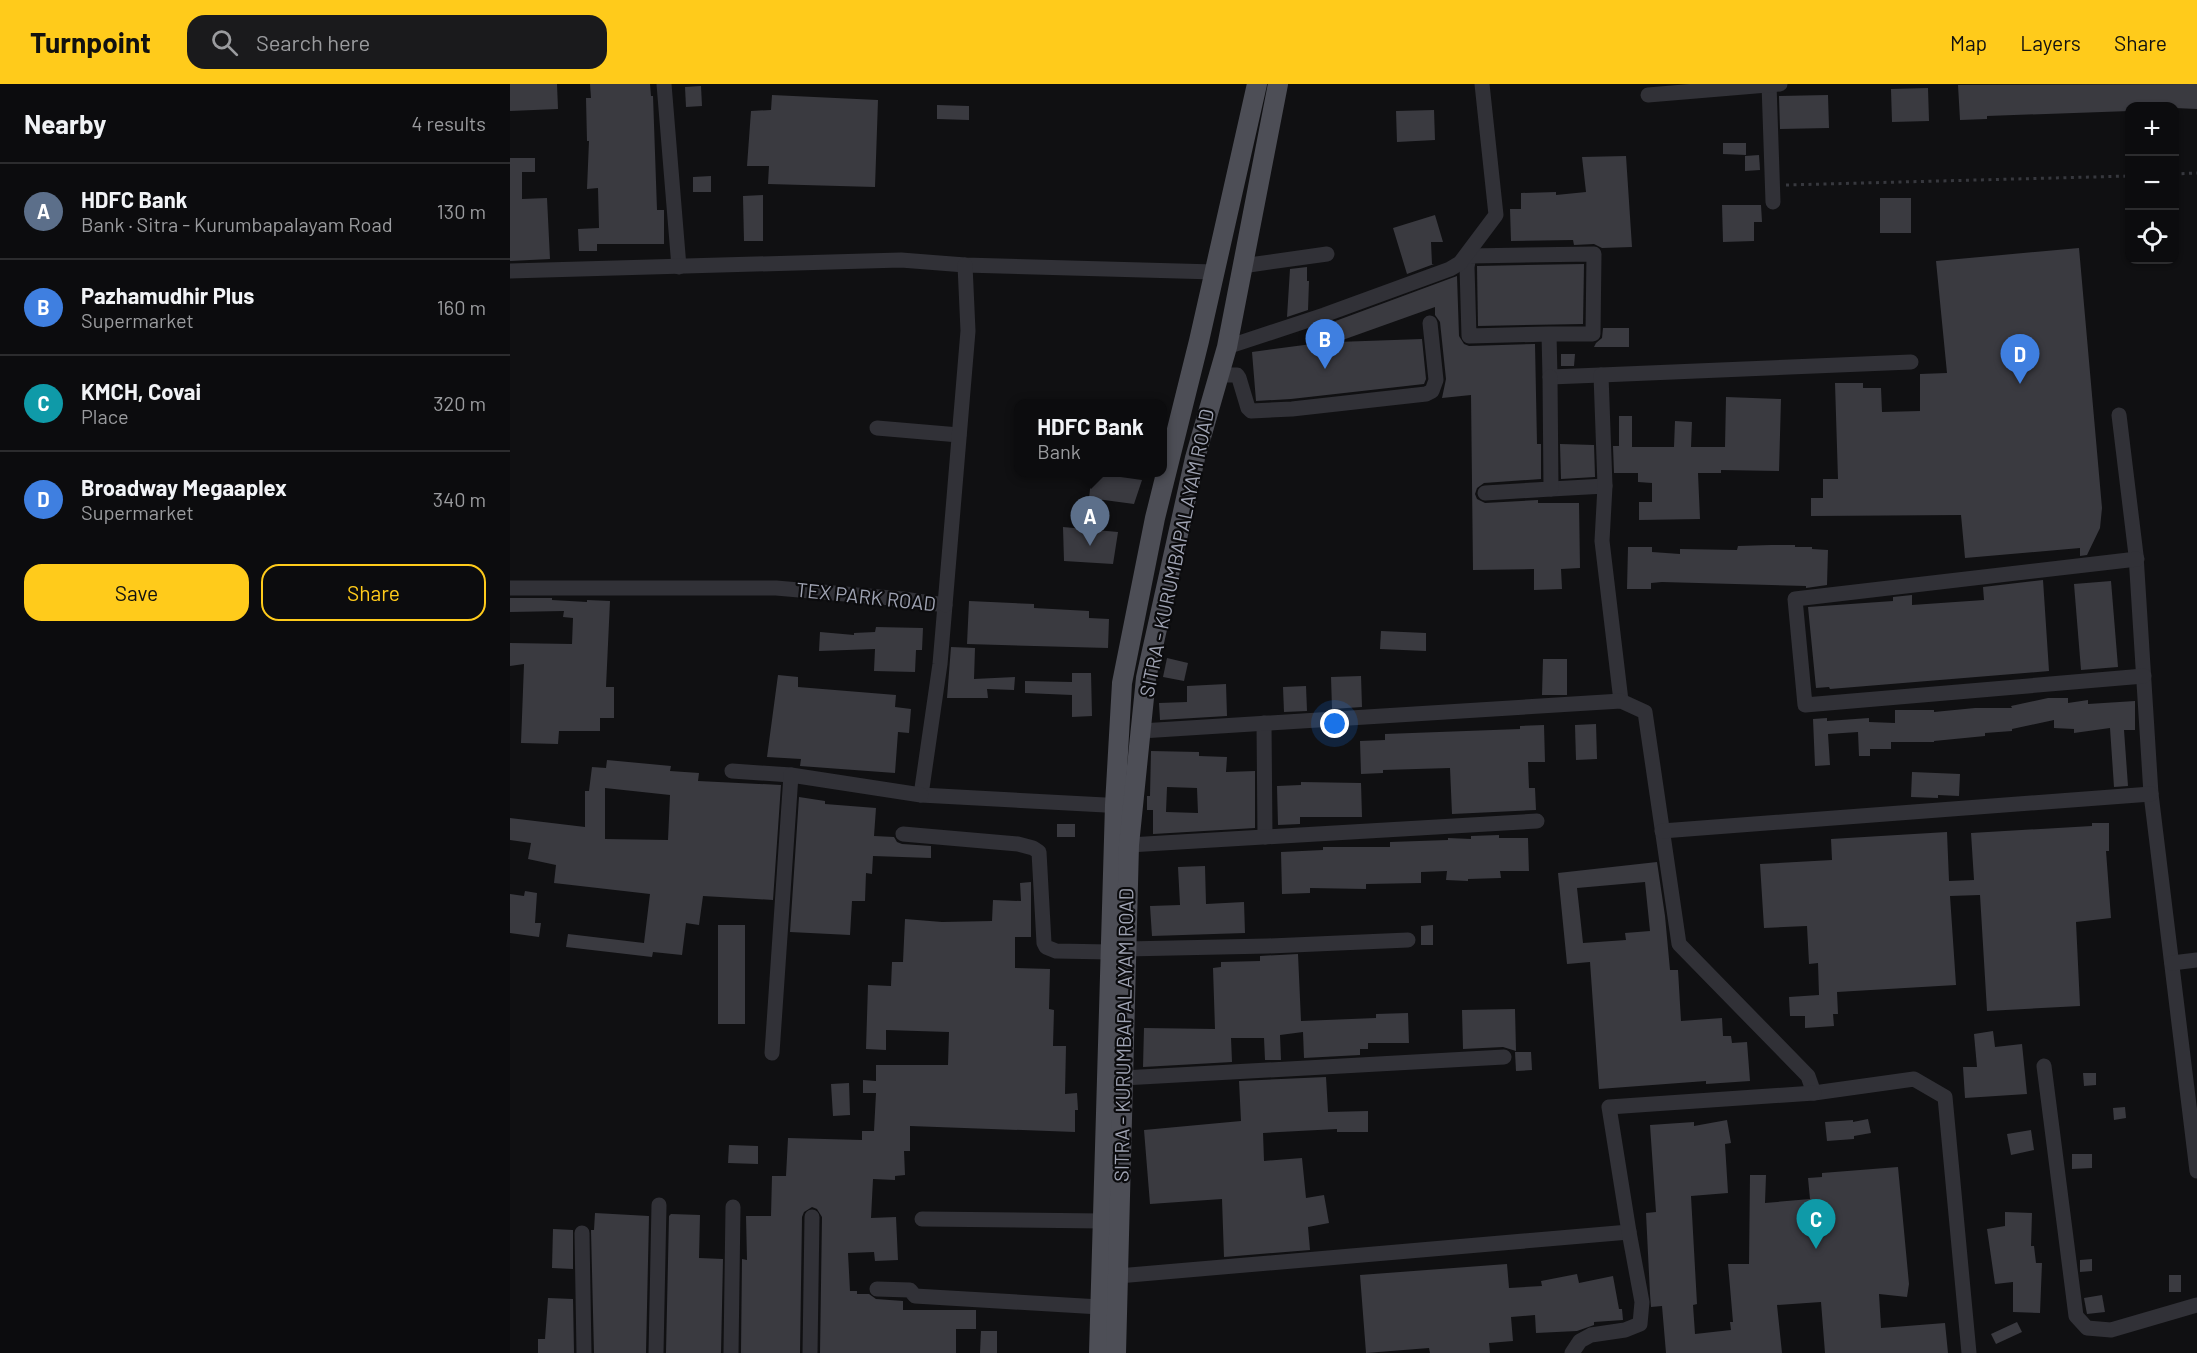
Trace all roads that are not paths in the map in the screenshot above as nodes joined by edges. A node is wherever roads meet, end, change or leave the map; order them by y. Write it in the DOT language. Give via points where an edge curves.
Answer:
graph roads {
  1 [pos="664,84"];
  2 [pos="1257,84"];
  3 [pos="1278,84"];
  4 [pos="1482,84"];
  5 [pos="1769,84"];
  6 [pos="1780,84"];
  7 [pos="1648,95"];
  8 [pos="1773,202"];
  9 [pos="1327,254"];
  10 [pos="965,265"];
  11 [pos="1242,266"];
  12 [pos="679,267"];
  13 [pos="510,271"];
  14 [pos="1215,272"];
  15 [pos="1430,323"];
  16 [pos="1549,334"];
  17 [pos="1227,347"];
  18 [pos="1911,362"];
  19 [pos="1218,375"];
  20 [pos="1601,375"];
  21 [pos="1550,376"];
  22 [pos="2119,415"];
  23 [pos="877,428"];
  24 [pos="959,435"];
  25 [pos="1167,469"];
  26 [pos="1165,477"];
  27 [pos="1605,486"];
  28 [pos="1551,489"];
  29 [pos="1485,494"];
  30 [pos="2137,559"];
  31 [pos="510,588"];
  32 [pos="945,605"];
  33 [pos="2144,676"];
  34 [pos="1621,701"];
  35 [pos="1264,723"];
  36 [pos="1141,731"];
  37 [pos="732,771"];
  38 [pos="791,775"];
  39 [pos="2151,794"];
  40 [pos="921,795"];
  41 [pos="1124,806"];
  42 [pos="1537,821"];
  43 [pos="1662,831"];
  44 [pos="903,834"];
  45 [pos="1265,837"];
  46 [pos="1129,845"];
  47 [pos="1408,940"];
  48 [pos="1118,950"];
  49 [pos="2197,960"];
  50 [pos="2172,963"];
  51 [pos="772,1053"];
  52 [pos="1503,1057"];
  53 [pos="2044,1066"];
  54 [pos="1123,1078"];
  55 [pos="1814,1094"];
  56 [pos="2197,1171"];
  57 [pos="658,1205"];
  58 [pos="733,1207"];
  59 [pos="812,1217"];
  60 [pos="922,1219"];
  61 [pos="1103,1221"];
  62 [pos="1629,1232"];
  63 [pos="582,1233"];
  64 [pos="1118,1276"];
  65 [pos="877,1289"];
  66 [pos="2197,1305"];
  67 [pos="1100,1307"];
  68 [pos="584,1353"];
  69 [pos="656,1353"];
  70 [pos="731,1353"];
  71 [pos="810,1353"];
  72 [pos="1099,1353"];
  73 [pos="1116,1353"];
  74 [pos="1572,1353"];
  75 [pos="1969,1353"];
  1 -- 12 [label="street"];
  2 -- 14 [label="main road"];
  3 -- 11 [label="main road, SITRA - KURUMBAPALAYAM ROAD"];
  4 -- 17 [label="street" via="1496,215 1460,263 1419,281"];
  5 -- 6 [label="street"];
  5 -- 7 [label="street"];
  5 -- 8 [label="street"];
  9 -- 11 [label="street"];
  10 -- 12 [label="street" via="902,260"];
  10 -- 14 [label="street"];
  10 -- 24 [label="street" via="968,331"];
  11 -- 17 [label="main road, SITRA - KURUMBAPALAYAM ROAD"];
  12 -- 13 [label="street"];
  14 -- 25 [label="main road"];
  15 -- 19 [label="street" via="1436,380 1432,391 1425,394 1251,411 1237,375"];
  16 -- 16 [label="street" via="1469,336 1469,256 1594,254 1593,334"];
  16 -- 21 [label="street"];
  17 -- 19 [label="main road, SITRA - KURUMBAPALAYAM ROAD"];
  18 -- 20 [label="street"];
  19 -- 36 [label="main road, SITRA - KURUMBAPALAYAM ROAD" via="1195,458 1146,678"];
  20 -- 21 [label="street"];
  20 -- 27 [label="street"];
  21 -- 28 [label="street"];
  22 -- 30 [label="street"];
  23 -- 24 [label="street"];
  24 -- 32 [label="street"];
  26 -- 41 [label="main road" via="1122,683"];
  27 -- 28 [label="street"];
  27 -- 34 [label="street" via="1602,541"];
  28 -- 29 [label="street"];
  30 -- 33 [label="street"];
  30 -- 33 [label="street" via="1795,599 1805,705"];
  31 -- 32 [label="street, TEX PARK ROAD" via="776,588"];
  32 -- 40 [label="street, TEX PARK ROAD"];
  33 -- 39 [label="street"];
  34 -- 35 [label="street"];
  34 -- 43 [label="street" via="1646,712"];
  35 -- 36 [label="street"];
  35 -- 45 [label="street"];
  36 -- 41 [label="main road, SITRA - KURUMBAPALAYAM ROAD"];
  37 -- 38 [label="street"];
  38 -- 40 [label="street"];
  38 -- 51 [label="street"];
  39 -- 43 [label="street"];
  39 -- 50 [label="street"];
  40 -- 41 [label="street"];
  41 -- 46 [label="main road, SITRA - KURUMBAPALAYAM ROAD"];
  41 -- 48 [label="main road, SITRA - KURUMBAPALAYAM ROAD"];
  42 -- 45 [label="street"];
  43 -- 55 [label="street" via="1678,944 1808,1076"];
  44 -- 48 [label="street" via="1033,848 1039,852 1046,947 1056,951"];
  45 -- 46 [label="street"];
  46 -- 48 [label="main road, SITRA - KURUMBAPALAYAM ROAD"];
  47 -- 48 [label="street"];
  48 -- 54 [label="main road, SITRA - KURUMBAPALAYAM ROAD"];
  48 -- 61 [label="main road, SITRA - KURUMBAPALAYAM ROAD"];
  49 -- 50 [label="street"];
  50 -- 56 [label="street"];
  52 -- 54 [label="street"];
  53 -- 66 [label="street" via="2076,1316 2087,1328 2110,1330"];
  54 -- 64 [label="main road, SITRA - KURUMBAPALAYAM ROAD"];
  55 -- 62 [label="street" via="1609,1107"];
  55 -- 75 [label="street" via="1914,1079 1945,1097"];
  57 -- 69 [label="street"];
  58 -- 70 [label="street"];
  59 -- 71 [label="street"];
  60 -- 61 [label="street"];
  61 -- 67 [label="main road, SITRA - KURUMBAPALAYAM ROAD"];
  62 -- 64 [label="street"];
  62 -- 74 [label="street" via="1642,1302 1640,1324 1591,1335 1580,1341"];
  63 -- 68 [label="street"];
  64 -- 73 [label="main road, SITRA - KURUMBAPALAYAM ROAD"];
  65 -- 67 [label="street" via="910,1290 915,1296"];
  67 -- 72 [label="main road, SITRA - KURUMBAPALAYAM ROAD"];
}
